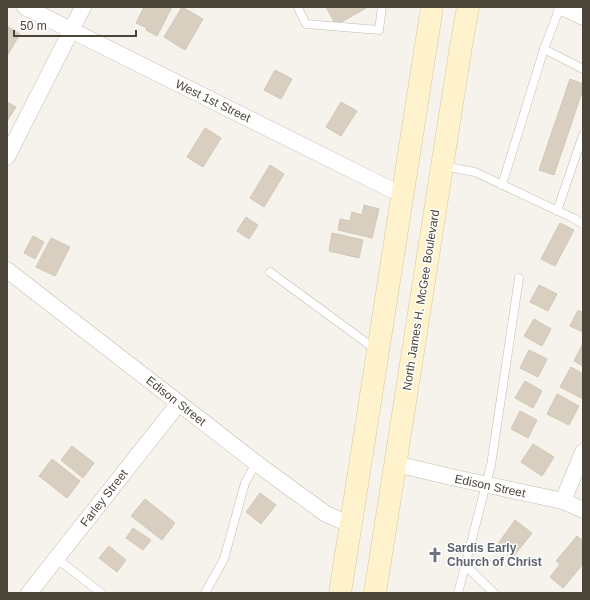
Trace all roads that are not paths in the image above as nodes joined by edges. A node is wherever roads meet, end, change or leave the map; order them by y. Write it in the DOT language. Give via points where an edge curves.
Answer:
graph roads {
  1 [pos="25,7"];
  2 [pos="84,7"];
  3 [pos="382,7"];
  4 [pos="432,7"];
  5 [pos="468,7"];
  6 [pos="561,7"];
  7 [pos="297,8"];
  8 [pos="583,18"];
  9 [pos="71,31"];
  10 [pos="544,49"];
  11 [pos="583,69"];
  12 [pos="583,135"];
  13 [pos="7,157"];
  14 [pos="442,166"];
  15 [pos="502,185"];
  16 [pos="402,195"];
  17 [pos="557,211"];
  18 [pos="583,224"];
  19 [pos="7,270"];
  20 [pos="270,272"];
  21 [pos="519,278"];
  22 [pos="378,351"];
  23 [pos="179,403"];
  24 [pos="583,452"];
  25 [pos="256,462"];
  26 [pos="396,464"];
  27 [pos="485,484"];
  28 [pos="563,501"];
  29 [pos="583,510"];
  30 [pos="351,523"];
  31 [pos="56,558"];
  32 [pos="465,566"];
  33 [pos="29,593"];
  34 [pos="101,593"];
  35 [pos="205,593"];
  36 [pos="340,593"];
  37 [pos="375,593"];
  38 [pos="458,593"];
  39 [pos="494,593"];
  1 -- 9 [label="street, West 1st Street"];
  2 -- 9 [label="street"];
  3 -- 7 [label="lane" via="379,30 306,24"];
  4 -- 16 [label="main road"];
  5 -- 14 [label="main road, North James H. McGee Boulevard"];
  6 -- 8 [label="street"];
  6 -- 10 [label="lane"];
  9 -- 13 [label="street"];
  9 -- 16 [label="street, West 1st Street"];
  10 -- 11 [label="lane"];
  10 -- 15 [label="lane"];
  12 -- 17 [label="lane"];
  14 -- 15 [label="lane" via="475,172"];
  14 -- 26 [label="main road, North James H. McGee Boulevard"];
  15 -- 17 [label="lane"];
  16 -- 22 [label="main road"];
  17 -- 18 [label="lane"];
  19 -- 23 [label="street, Edison Street"];
  20 -- 22 [label="lane"];
  21 -- 27 [label="lane" via="491,464"];
  22 -- 30 [label="main road"];
  23 -- 25 [label="street, Edison Street"];
  23 -- 31 [label="street, Farley Street"];
  24 -- 28 [label="street"];
  25 -- 30 [label="street, Edison Street" via="326,514"];
  25 -- 35 [label="lane" via="245,483 224,559"];
  26 -- 27 [label="street, Edison Street"];
  26 -- 37 [label="main road, North James H. McGee Boulevard"];
  27 -- 28 [label="street, Edison Street"];
  27 -- 32 [label="lane"];
  28 -- 29 [label="street, Edison Street"];
  30 -- 36 [label="main road"];
  31 -- 33 [label="street, Farley Street"];
  31 -- 34 [label="lane"];
  32 -- 38 [label="lane"];
  32 -- 39 [label="lane"];
}
